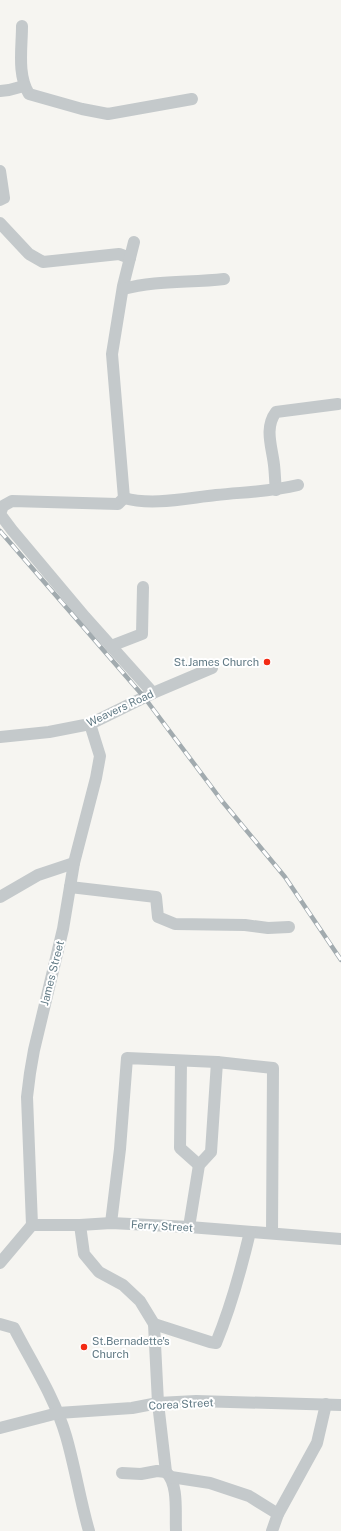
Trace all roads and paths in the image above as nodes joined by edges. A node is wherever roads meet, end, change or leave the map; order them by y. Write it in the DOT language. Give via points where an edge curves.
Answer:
graph roads {
  1 [pos="22,26"];
  2 [pos="24,86"];
  3 [pos="0,91"];
  4 [pos="192,99"];
  5 [pos="0,171"];
  6 [pos="0,200"];
  7 [pos="0,223"];
  8 [pos="134,242"];
  9 [pos="130,258"];
  10 [pos="224,279"];
  11 [pos="123,289"];
  12 [pos="338,404"];
  13 [pos="298,485"];
  14 [pos="276,490"];
  15 [pos="124,498"];
  16 [pos="0,514"];
  17 [pos="143,587"];
  18 [pos="111,646"];
  19 [pos="212,668"];
  20 [pos="153,693"];
  21 [pos="90,724"];
  22 [pos="0,737"];
  23 [pos="74,863"];
  24 [pos="70,887"];
  25 [pos="0,896"];
  26 [pos="288,927"];
  27 [pos="181,1061"];
  28 [pos="217,1062"];
  29 [pos="199,1165"];
  30 [pos="111,1223"];
  31 [pos="32,1225"];
  32 [pos="80,1225"];
  33 [pos="190,1227"];
  34 [pos="250,1232"];
  35 [pos="272,1233"];
  36 [pos="341,1238"];
  37 [pos="0,1263"];
  38 [pos="0,1324"];
  39 [pos="154,1324"];
  40 [pos="158,1403"];
  41 [pos="326,1404"];
  42 [pos="341,1405"];
  43 [pos="58,1413"];
  44 [pos="0,1428"];
  45 [pos="122,1473"];
  46 [pos="169,1474"];
  47 [pos="278,1514"];
  48 [pos="89,1531"];
  49 [pos="176,1531"];
  50 [pos="272,1531"];
  1 -- 2 [label="street"];
  2 -- 3 [label="street"];
  2 -- 4 [label="street" via="29,94 108,114"];
  5 -- 6 [label="street" via="4,198"];
  7 -- 9 [label="street" via="29,254 43,262 119,254"];
  8 -- 9 [label="street"];
  9 -- 11 [label="street"];
  10 -- 11 [label="street" via="156,282"];
  11 -- 15 [label="street" via="112,354"];
  12 -- 14 [label="street" via="276,412 270,419 269,435"];
  13 -- 14 [label="street"];
  14 -- 15 [label="street" via="137,502"];
  15 -- 16 [label="street" via="118,504 12,501 3,506"];
  16 -- 18 [label="street"];
  17 -- 18 [label="street" via="142,634"];
  18 -- 20 [label="street"];
  19 -- 20 [label="street, Weavers Road"];
  20 -- 21 [label="street, Weavers Road"];
  21 -- 22 [label="street, Weavers Road" via="49,732"];
  21 -- 23 [label="street, James Street" via="100,756"];
  23 -- 24 [label="street, James Street"];
  23 -- 25 [label="street" via="38,875"];
  24 -- 26 [label="street" via="156,897 158,916 175,924"];
  24 -- 31 [label="street, James Street" via="29,1079 27,1097"];
  27 -- 28 [label="street"];
  27 -- 29 [label="street" via="180,1148"];
  27 -- 30 [label="street" via="127,1058"];
  28 -- 29 [label="street" via="211,1152"];
  28 -- 35 [label="street" via="273,1068"];
  29 -- 33 [label="street"];
  30 -- 32 [label="street, Ferry Street"];
  30 -- 33 [label="street, Ferry Street"];
  31 -- 32 [label="street, Ferry Street"];
  31 -- 37 [label="street"];
  32 -- 39 [label="street" via="84,1254 99,1272 124,1285 140,1301"];
  33 -- 34 [label="street, Ferry Street"];
  34 -- 35 [label="street, Ferry Street"];
  34 -- 39 [label="street" via="237,1285 216,1342"];
  35 -- 36 [label="street, Ferry Street"];
  38 -- 43 [label="street" via="14,1328"];
  39 -- 40 [label="street"];
  40 -- 41 [label="street, Corea Street" via="196,1401"];
  40 -- 43 [label="street, Corea Street" via="132,1408"];
  40 -- 46 [label="street"];
  41 -- 42 [label="street, Corea Street"];
  41 -- 47 [label="street" via="316,1443"];
  43 -- 44 [label="street, Corea Street"];
  43 -- 48 [label="street" via="66,1435"];
  45 -- 46 [label="street" via="141,1474 157,1471"];
  46 -- 47 [label="street" via="210,1483 249,1496"];
  46 -- 49 [label="street" via="175,1496"];
  47 -- 50 [label="street"];
}
